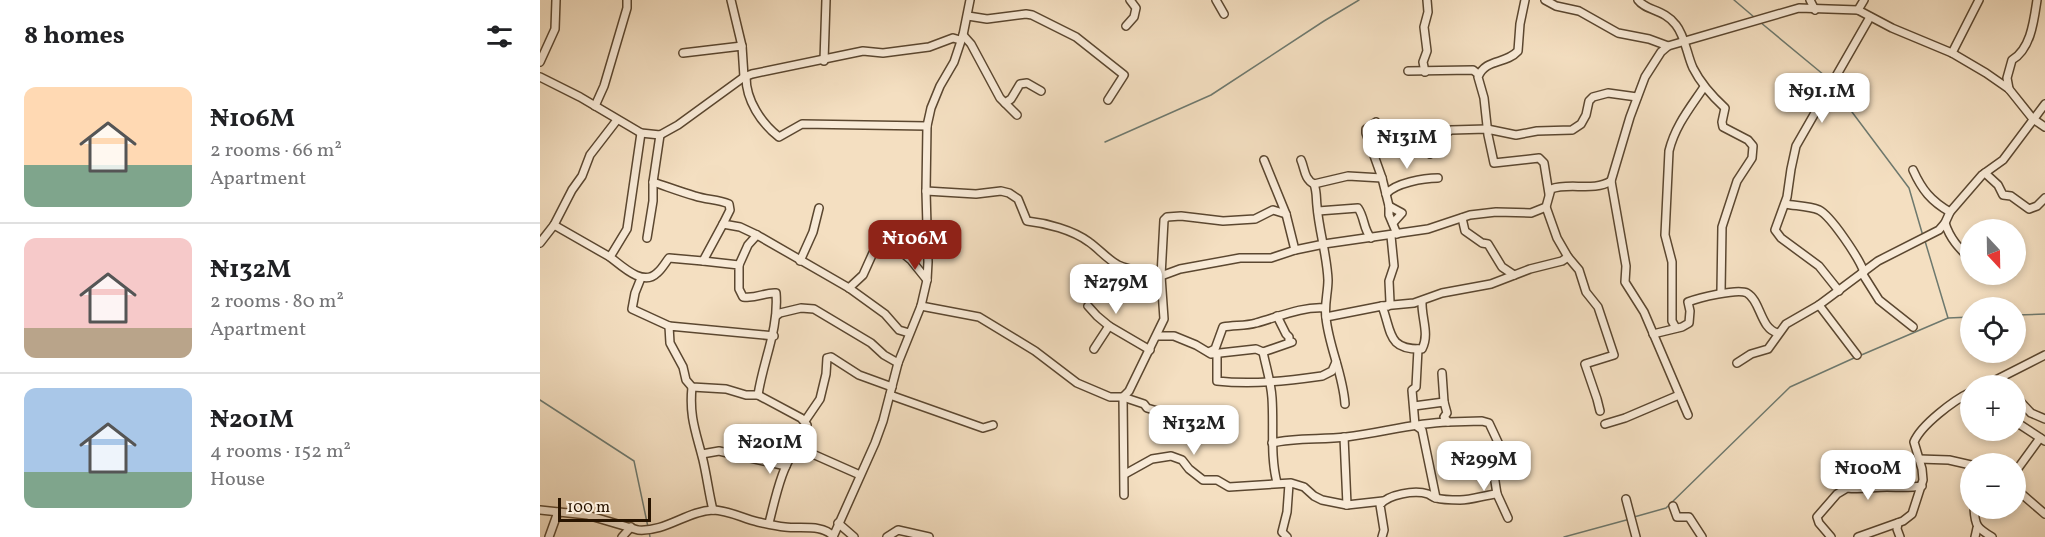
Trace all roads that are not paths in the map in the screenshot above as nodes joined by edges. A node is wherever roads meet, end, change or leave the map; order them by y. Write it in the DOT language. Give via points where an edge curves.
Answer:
graph roads {
  1 [pos="556,0"];
  2 [pos="627,0"];
  3 [pos="731,0"];
  4 [pos="826,0"];
  5 [pos="970,0"];
  6 [pos="1130,0"];
  7 [pos="1216,0"];
  8 [pos="1427,0"];
  9 [pos="1525,0"];
  10 [pos="1545,0"];
  11 [pos="1638,0"];
  12 [pos="1810,0"];
  13 [pos="1864,0"];
  14 [pos="1979,0"];
  15 [pos="2037,0"];
  16 [pos="1815,10"];
  17 [pos="1858,10"];
  18 [pos="1224,14"];
  19 [pos="968,16"];
  20 [pos="1870,17"];
  21 [pos="1126,26"];
  22 [pos="962,37"];
  23 [pos="1683,42"];
  24 [pos="742,45"];
  25 [pos="1668,46"];
  26 [pos="683,53"];
  27 [pos="1952,53"];
  28 [pos="824,61"];
  29 [pos="540,62"];
  30 [pos="1408,71"];
  31 [pos="1425,72"];
  32 [pos="1479,74"];
  33 [pos="540,77"];
  34 [pos="745,77"];
  35 [pos="1704,87"];
  36 [pos="2009,89"];
  37 [pos="1041,91"];
  38 [pos="1637,98"];
  39 [pos="1108,100"];
  40 [pos="1005,103"];
  41 [pos="2045,104"];
  42 [pos="595,106"];
  43 [pos="1017,115"];
  44 [pos="2033,119"];
  45 [pos="617,120"];
  46 [pos="1376,122"];
  47 [pos="927,126"];
  48 [pos="2045,127"];
  49 [pos="1487,129"];
  50 [pos="641,133"];
  51 [pos="660,135"];
  52 [pos="1430,154"];
  53 [pos="1264,160"];
  54 [pos="1301,160"];
  55 [pos="1913,170"];
  56 [pos="1985,173"];
  57 [pos="1382,178"];
  58 [pos="1438,178"];
  59 [pos="1611,181"];
  60 [pos="653,182"];
  61 [pos="1314,184"];
  62 [pos="926,191"];
  63 [pos="1386,194"];
  64 [pos="1549,194"];
  65 [pos="2045,198"];
  66 [pos="1785,204"];
  67 [pos="1389,206"];
  68 [pos="1546,207"];
  69 [pos="819,208"];
  70 [pos="1318,211"];
  71 [pos="1950,212"];
  72 [pos="1286,214"];
  73 [pos="1462,218"];
  74 [pos="1393,223"];
  75 [pos="1945,223"];
  76 [pos="723,224"];
  77 [pos="554,225"];
  78 [pos="757,235"];
  79 [pos="1394,235"];
  80 [pos="647,238"];
  81 [pos="1371,238"];
  82 [pos="540,243"];
  83 [pos="1324,244"];
  84 [pos="1295,250"];
  85 [pos="1960,250"];
  86 [pos="610,257"];
  87 [pos="1568,257"];
  88 [pos="703,261"];
  89 [pos="800,261"];
  90 [pos="739,265"];
  91 [pos="1863,273"];
  92 [pos="1514,275"];
  93 [pos="1161,276"];
  94 [pos="641,278"];
  95 [pos="927,280"];
  96 [pos="849,288"];
  97 [pos="1839,291"];
  98 [pos="1721,292"];
  99 [pos="1422,301"];
  100 [pos="1819,305"];
  101 [pos="921,306"];
  102 [pos="1088,306"];
  103 [pos="1385,306"];
  104 [pos="1326,308"];
  105 [pos="776,316"];
  106 [pos="1277,316"];
  107 [pos="1326,317"];
  108 [pos="669,326"];
  109 [pos="1109,326"];
  110 [pos="1913,327"];
  111 [pos="1676,328"];
  112 [pos="909,333"];
  113 [pos="1778,333"];
  114 [pos="1653,334"];
  115 [pos="774,336"];
  116 [pos="1157,336"];
  117 [pos="1095,349"];
  118 [pos="1418,349"];
  119 [pos="1150,350"];
  120 [pos="1263,352"];
  121 [pos="1213,353"];
  122 [pos="2045,355"];
  123 [pos="1857,356"];
  124 [pos="1336,362"];
  125 [pos="898,363"];
  126 [pos="1737,363"];
  127 [pos="1442,373"];
  128 [pos="2007,375"];
  129 [pos="1270,381"];
  130 [pos="692,387"];
  131 [pos="891,391"];
  132 [pos="758,395"];
  133 [pos="1679,395"];
  134 [pos="1123,397"];
  135 [pos="1960,398"];
  136 [pos="1444,402"];
  137 [pos="1345,404"];
  138 [pos="1414,406"];
  139 [pos="2026,408"];
  140 [pos="1600,411"];
  141 [pos="1171,415"];
  142 [pos="1688,415"];
  143 [pos="2045,419"];
  144 [pos="805,421"];
  145 [pos="1448,423"];
  146 [pos="1605,424"];
  147 [pos="993,425"];
  148 [pos="1415,425"];
  149 [pos="2026,429"];
  150 [pos="1344,437"];
  151 [pos="2043,440"];
  152 [pos="1272,443"];
  153 [pos="799,448"];
  154 [pos="1503,453"];
  155 [pos="702,454"];
  156 [pos="1495,456"];
  157 [pos="1919,459"];
  158 [pos="2026,460"];
  159 [pos="1960,462"];
  160 [pos="786,466"];
  161 [pos="1125,474"];
  162 [pos="860,476"];
  163 [pos="1277,483"];
  164 [pos="1289,484"];
  165 [pos="1922,486"];
  166 [pos="1497,494"];
  167 [pos="1124,495"];
  168 [pos="1436,498"];
  169 [pos="2026,498"];
  170 [pos="1626,499"];
  171 [pos="1383,501"];
  172 [pos="1347,505"];
  173 [pos="1673,506"];
  174 [pos="540,510"];
  175 [pos="713,510"];
  176 [pos="558,512"];
  177 [pos="2045,514"];
  178 [pos="1508,518"];
  179 [pos="1976,519"];
  180 [pos="769,523"];
  181 [pos="838,523"];
  182 [pos="1898,523"];
  183 [pos="630,527"];
  184 [pos="1977,528"];
  185 [pos="833,536"];
  186 [pos="549,537"];
  187 [pos="622,537"];
  188 [pos="854,537"];
  189 [pos="887,537"];
  190 [pos="929,537"];
  191 [pos="1287,537"];
  192 [pos="1382,537"];
  193 [pos="1636,537"];
  194 [pos="1702,537"];
  195 [pos="1831,537"];
  196 [pos="1858,537"];
  197 [pos="1900,537"];
  198 [pos="1975,537"];
  199 [pos="1992,537"];
  1 -- 29 [label="street" via="555,29"];
  2 -- 42 [label="street"];
  3 -- 24 [label="street"];
  4 -- 28 [label="street"];
  5 -- 19 [label="street"];
  6 -- 21 [label="street" via="1136,8"];
  7 -- 18 [label="street"];
  8 -- 31 [label="street" via="1427,51 1422,62"];
  9 -- 32 [label="street" via="1518,51 1505,61 1489,64"];
  10 -- 25 [label="street" via="1580,11 1618,33"];
  11 -- 23 [label="street" via="1665,14 1680,31"];
  12 -- 16 [label="street"];
  13 -- 17 [label="street"];
  14 -- 27 [label="street"];
  15 -- 36 [label="street" via="2026,46 2012,60 2007,78"];
  16 -- 17 [label="street"];
  16 -- 23 [label="street" via="1799,8"];
  17 -- 20 [label="street"];
  19 -- 22 [label="street"];
  19 -- 39 [label="street" via="987,20 1032,15 1076,37 1124,75"];
  20 -- 27 [label="street"];
  20 -- 66 [label="street" via="1796,146"];
  22 -- 28 [label="street" via="929,47 884,53 863,51"];
  22 -- 40 [label="street" via="971,44"];
  22 -- 47 [label="street"];
  23 -- 25 [label="street"];
  23 -- 35 [label="street"];
  24 -- 26 [label="street"];
  24 -- 34 [label="street"];
  25 -- 38 [label="street" via="1645,77"];
  27 -- 36 [label="street"];
  28 -- 34 [label="street"];
  30 -- 31 [label="street"];
  31 -- 32 [label="street" via="1473,70"];
  32 -- 49 [label="street"];
  33 -- 42 [label="street"];
  34 -- 47 [label="street" via="751,102 779,138 802,124"];
  34 -- 51 [label="street"];
  35 -- 98 [label="street" via="1725,108 1723,126 1753,146 1752,158 1737,181 1722,227"];
  35 -- 111 [label="street" via="1685,113 1669,151 1665,235 1672,262 1672,321"];
  36 -- 44 [label="street"];
  37 -- 40 [label="street" via="1027,83 1020,84"];
  38 -- 49 [label="street" via="1608,93 1593,97 1576,129 1516,135"];
  38 -- 59 [label="street"];
  40 -- 43 [label="street"];
  41 -- 44 [label="street"];
  42 -- 45 [label="street"];
  44 -- 48 [label="street"];
  44 -- 56 [label="street" via="2003,160"];
  45 -- 50 [label="street"];
  45 -- 77 [label="street" via="590,155"];
  46 -- 57 [label="street" via="1366,133"];
  47 -- 62 [label="street"];
  49 -- 52 [label="street" via="1451,130 1438,138"];
  49 -- 64 [label="street" via="1494,163 1539,158 1544,163"];
  50 -- 51 [label="street"];
  50 -- 86 [label="street" via="627,230"];
  51 -- 60 [label="street"];
  53 -- 72 [label="street"];
  54 -- 61 [label="street" via="1304,173"];
  55 -- 71 [label="street" via="1931,198"];
  56 -- 65 [label="street" via="2003,195 2029,209"];
  56 -- 71 [label="street"];
  57 -- 61 [label="street" via="1348,176"];
  57 -- 63 [label="street"];
  58 -- 63 [label="street" via="1415,181"];
  59 -- 64 [label="street" via="1592,187 1557,187"];
  59 -- 114 [label="street" via="1626,266 1625,282"];
  60 -- 76 [label="street" via="729,204"];
  60 -- 80 [label="street"];
  61 -- 70 [label="street"];
  62 -- 93 [label="street" via="1010,193 1018,199 1027,221 1077,234 1119,265 1140,270 1148,278"];
  62 -- 95 [label="street"];
  63 -- 67 [label="street"];
  64 -- 68 [label="street"];
  66 -- 91 [label="street" via="1826,214 1860,261"];
  66 -- 97 [label="street" via="1776,233 1819,266"];
  67 -- 74 [label="street"];
  67 -- 74 [label="street" via="1402,213"];
  68 -- 73 [label="street" via="1531,213 1496,212"];
  68 -- 87 [label="street"];
  69 -- 89 [label="street"];
  70 -- 81 [label="street" via="1358,208"];
  70 -- 83 [label="street"];
  71 -- 75 [label="street"];
  72 -- 84 [label="street"];
  72 -- 93 [label="street" via="1273,210 1254,219 1223,221 1167,217"];
  73 -- 79 [label="street"];
  73 -- 92 [label="street" via="1465,231 1488,244 1502,267"];
  74 -- 79 [label="street"];
  75 -- 85 [label="street"];
  75 -- 91 [label="street"];
  76 -- 78 [label="street"];
  76 -- 88 [label="street"];
  77 -- 82 [label="street"];
  77 -- 86 [label="street"];
  78 -- 89 [label="street"];
  78 -- 90 [label="street"];
  79 -- 81 [label="street"];
  79 -- 103 [label="street" via="1390,302"];
  81 -- 83 [label="street"];
  83 -- 84 [label="street"];
  83 -- 104 [label="street"];
  84 -- 93 [label="street" via="1271,258 1240,258"];
  86 -- 94 [label="street"];
  87 -- 92 [label="street"];
  87 -- 140 [label="street" via="1598,307 1614,355 1585,364"];
  88 -- 90 [label="street"];
  88 -- 94 [label="street" via="669,258 657,274"];
  89 -- 96 [label="street"];
  90 -- 105 [label="street" via="743,297 776,293"];
  91 -- 97 [label="street"];
  91 -- 110 [label="street" via="1879,300"];
  92 -- 99 [label="street"];
  93 -- 116 [label="street" via="1165,312"];
  94 -- 108 [label="street" via="632,309"];
  95 -- 96 [label="street" via="881,234 863,274"];
  95 -- 101 [label="street"];
  96 -- 112 [label="street" via="885,314 899,330"];
  97 -- 100 [label="street"];
  98 -- 111 [label="street" via="1688,302 1689,323"];
  98 -- 113 [label="street" via="1747,293 1772,332"];
  99 -- 103 [label="street"];
  99 -- 118 [label="street" via="1426,340"];
  100 -- 113 [label="street"];
  100 -- 123 [label="street"];
  101 -- 112 [label="street"];
  101 -- 134 [label="street" via="979,317 1035,351 1077,383 1110,397"];
  102 -- 109 [label="street"];
  103 -- 107 [label="street"];
  103 -- 118 [label="street" via="1394,342 1403,348"];
  104 -- 106 [label="street"];
  104 -- 107 [label="street"];
  105 -- 115 [label="street"];
  105 -- 125 [label="street" via="801,308 814,309"];
  106 -- 120 [label="street" via="1292,342"];
  106 -- 121 [label="street" via="1254,324 1223,327"];
  107 -- 124 [label="street"];
  108 -- 115 [label="street"];
  108 -- 130 [label="street" via="670,343"];
  109 -- 117 [label="street"];
  109 -- 119 [label="street"];
  111 -- 114 [label="street"];
  112 -- 125 [label="street"];
  113 -- 126 [label="street" via="1768,348"];
  114 -- 133 [label="street"];
  115 -- 132 [label="street"];
  116 -- 119 [label="street"];
  116 -- 121 [label="street" via="1174,336"];
  118 -- 138 [label="street" via="1416,387 1412,390"];
  119 -- 134 [label="street"];
  120 -- 121 [label="street" via="1239,349"];
  120 -- 129 [label="street"];
  121 -- 129 [label="street" via="1217,381"];
  122 -- 128 [label="street"];
  124 -- 129 [label="street" via="1332,371 1322,376"];
  124 -- 137 [label="street"];
  125 -- 131 [label="street"];
  127 -- 136 [label="street"];
  129 -- 152 [label="street"];
  130 -- 132 [label="street"];
  130 -- 155 [label="street" via="691,420"];
  131 -- 144 [label="street" via="831,357 826,358 820,399"];
  131 -- 147 [label="street" via="983,428"];
  131 -- 162 [label="street"];
  132 -- 144 [label="street"];
  133 -- 142 [label="street"];
  133 -- 146 [label="street"];
  134 -- 141 [label="street"];
  134 -- 161 [label="street"];
  135 -- 157 [label="street" via="1918,432 1914,442"];
  136 -- 138 [label="street"];
  136 -- 145 [label="street"];
  138 -- 148 [label="street"];
  139 -- 143 [label="street"];
  144 -- 153 [label="street"];
  145 -- 148 [label="street"];
  145 -- 154 [label="street" via="1489,423"];
  148 -- 150 [label="street"];
  148 -- 168 [label="street" via="1422,430"];
  149 -- 151 [label="street"];
  150 -- 152 [label="street"];
  150 -- 172 [label="street"];
  151 -- 158 [label="street"];
  152 -- 163 [label="street"];
  153 -- 160 [label="street"];
  153 -- 162 [label="street"];
  155 -- 160 [label="street" via="719,451"];
  155 -- 175 [label="street"];
  156 -- 166 [label="street"];
  157 -- 159 [label="street"];
  157 -- 165 [label="street"];
  160 -- 180 [label="street"];
  161 -- 163 [label="street" via="1152,459 1171,456 1182,460 1203,480 1217,480 1229,487"];
  161 -- 167 [label="street"];
  162 -- 181 [label="street"];
  163 -- 164 [label="street"];
  164 -- 172 [label="street" via="1304,487 1322,500"];
  164 -- 191 [label="street" via="1282,532"];
  165 -- 182 [label="street" via="1912,514"];
  165 -- 195 [label="street" via="1847,488 1817,517"];
  166 -- 168 [label="street" via="1469,499"];
  166 -- 178 [label="street"];
  168 -- 171 [label="street" via="1414,492 1396,494"];
  169 -- 177 [label="street"];
  170 -- 193 [label="street"];
  171 -- 172 [label="street"];
  171 -- 192 [label="street"];
  173 -- 194 [label="street" via="1677,517 1689,517"];
  174 -- 176 [label="street"];
  175 -- 180 [label="street"];
  175 -- 183 [label="street" via="662,528"];
  176 -- 183 [label="street"];
  176 -- 186 [label="street"];
  179 -- 184 [label="street"];
  180 -- 185 [label="street" via="819,528"];
  181 -- 185 [label="street"];
  181 -- 188 [label="street"];
  182 -- 196 [label="street"];
  182 -- 197 [label="street"];
  183 -- 187 [label="street"];
  184 -- 198 [label="street"];
  184 -- 199 [label="street"];
  189 -- 190 [label="street" via="898,530"];
}
